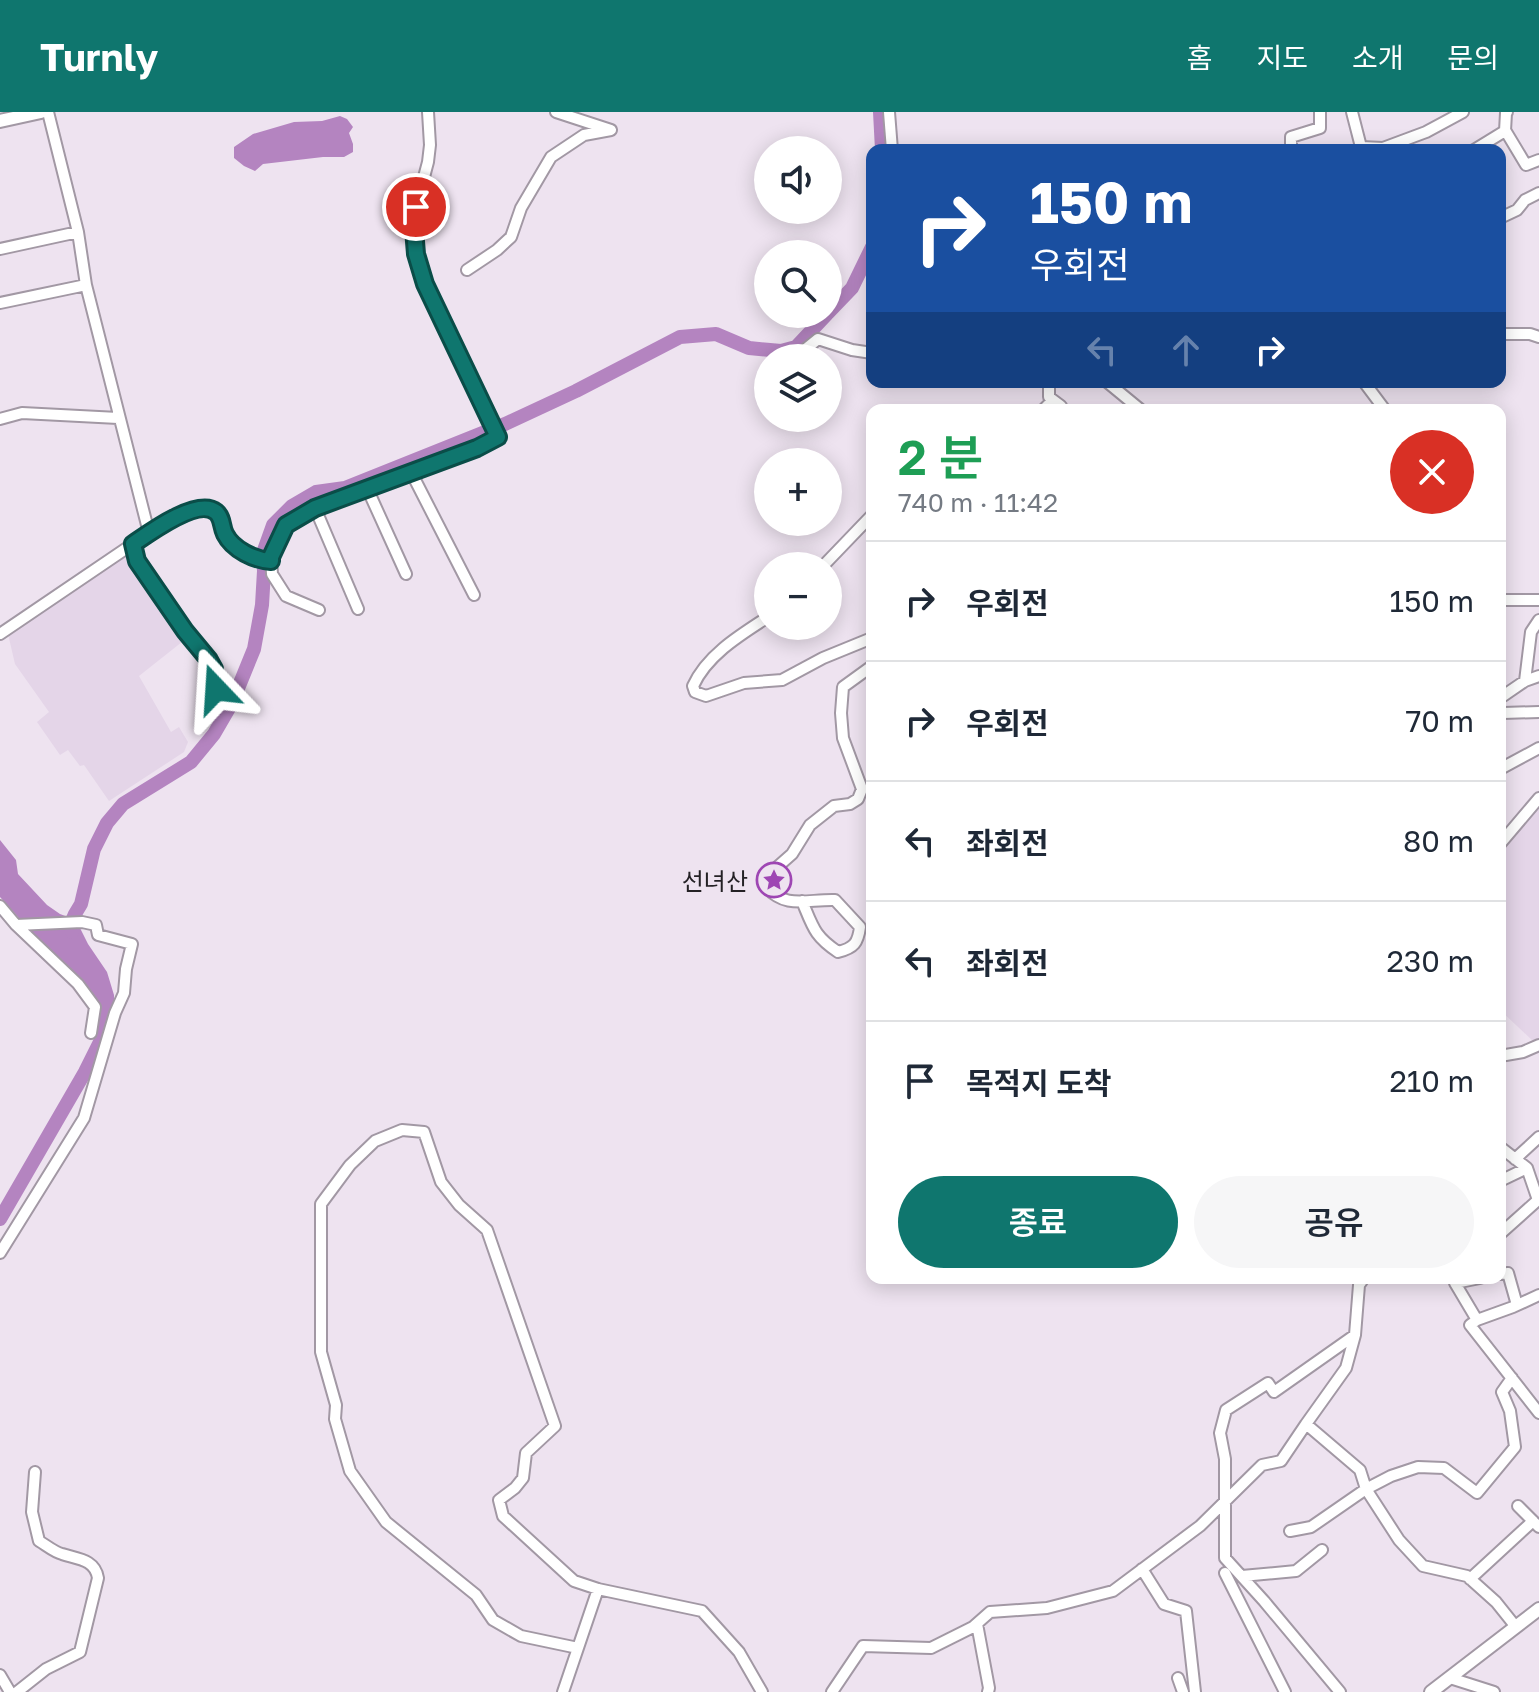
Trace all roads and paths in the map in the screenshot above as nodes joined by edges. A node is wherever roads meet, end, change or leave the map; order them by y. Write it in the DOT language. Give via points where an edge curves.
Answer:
graph roads {
  1 [pos="41,112"];
  2 [pos="48,112"];
  3 [pos="428,112"];
  4 [pos="556,112"];
  5 [pos="889,112"];
  6 [pos="1320,112"];
  7 [pos="1352,112"];
  8 [pos="1463,112"];
  9 [pos="1497,112"];
  10 [pos="1506,112"];
  11 [pos="0,121"];
  12 [pos="1505,130"];
  13 [pos="892,144"];
  14 [pos="1291,144"];
  15 [pos="1360,144"];
  16 [pos="1394,144"];
  17 [pos="1483,144"];
  18 [pos="1539,160"];
  19 [pos="1539,193"];
  20 [pos="1506,215"];
  21 [pos="78,232"];
  22 [pos="0,249"];
  23 [pos="467,270"];
  24 [pos="86,285"];
  25 [pos="0,303"];
  26 [pos="1506,334"];
  27 [pos="1539,337"];
  28 [pos="812,344"];
  29 [pos="833,344"];
  30 [pos="842,347"];
  31 [pos="866,352"];
  32 [pos="1049,388"];
  33 [pos="1114,388"];
  34 [pos="1053,400"];
  35 [pos="1049,404"];
  36 [pos="1058,404"];
  37 [pos="1134,404"];
  38 [pos="118,418"];
  39 [pos="0,419"];
  40 [pos="411,472"];
  41 [pos="367,488"];
  42 [pos="315,508"];
  43 [pos="866,521"];
  44 [pos="149,533"];
  45 [pos="133,544"];
  46 [pos="836,552"];
  47 [pos="266,561"];
  48 [pos="406,574"];
  49 [pos="474,595"];
  50 [pos="1506,600"];
  51 [pos="1539,600"];
  52 [pos="358,609"];
  53 [pos="319,610"];
  54 [pos="1539,620"];
  55 [pos="754,627"];
  56 [pos="0,634"];
  57 [pos="866,640"];
  58 [pos="866,670"];
  59 [pos="1539,676"];
  60 [pos="1525,681"];
  61 [pos="216,689"];
  62 [pos="1506,694"];
  63 [pos="1506,712"];
  64 [pos="1539,712"];
  65 [pos="1539,748"];
  66 [pos="1506,766"];
  67 [pos="1539,798"];
  68 [pos="1506,837"];
  69 [pos="802,901"];
  70 [pos="0,906"];
  71 [pos="19,925"];
  72 [pos="91,1033"];
  73 [pos="1539,1045"];
  74 [pos="1506,1055"];
  75 [pos="1539,1137"];
  76 [pos="1506,1152"];
  77 [pos="1515,1159"];
  78 [pos="1527,1168"];
  79 [pos="1506,1178"];
  80 [pos="1506,1229"];
  81 [pos="0,1253"];
  82 [pos="1506,1273"];
  83 [pos="1360,1284"];
  84 [pos="1456,1284"];
  85 [pos="1539,1295"];
  86 [pos="1517,1305"];
  87 [pos="1477,1320"];
  88 [pos="1355,1335"];
  89 [pos="1512,1378"];
  90 [pos="1539,1413"];
  91 [pos="1306,1424"];
  92 [pos="35,1472"];
  93 [pos="1366,1489"];
  94 [pos="1225,1502"];
  95 [pos="1518,1506"];
  96 [pos="1536,1524"];
  97 [pos="1290,1531"];
  98 [pos="1322,1550"];
  99 [pos="1142,1569"];
  100 [pos="1225,1573"];
  101 [pos="1242,1576"];
  102 [pos="1470,1579"];
  103 [pos="598,1589"];
  104 [pos="1539,1609"];
  105 [pos="977,1624"];
  106 [pos="1516,1627"];
  107 [pos="578,1648"];
  108 [pos="0,1675"];
  109 [pos="1178,1678"];
  110 [pos="1450,1678"];
  111 [pos="23,1691"];
  112 [pos="10,1692"];
  113 [pos="563,1692"];
  114 [pos="762,1692"];
  115 [pos="832,1692"];
  116 [pos="988,1692"];
  117 [pos="1183,1692"];
  118 [pos="1195,1692"];
  119 [pos="1285,1692"];
  120 [pos="1340,1692"];
  121 [pos="1431,1692"];
  122 [pos="1494,1692"];
  1 -- 11 [label="main road"];
  2 -- 21 [label="street"];
  3 -- 40 [label="street" via="430,145 416,207 416,254 425,284 498,437"];
  4 -- 23 [label="street" via="611,130 584,135 551,157 521,208 511,237"];
  5 -- 13 [label="street"];
  6 -- 14 [label="street" via="1320,128 1291,137"];
  7 -- 15 [label="street"];
  8 -- 16 [label="street"];
  9 -- 10 [label="street"];
  10 -- 12 [label="street"];
  12 -- 17 [label="street"];
  12 -- 18 [label="street" via="1526,165"];
  19 -- 20 [label="street"];
  21 -- 22 [label="street"];
  21 -- 24 [label="street"];
  24 -- 25 [label="street"];
  24 -- 38 [label="street"];
  26 -- 27 [label="street"];
  28 -- 29 [label="street" via="818,339"];
  30 -- 31 [label="street"];
  32 -- 34 [label="street"];
  33 -- 37 [label="street"];
  34 -- 35 [label="street"];
  34 -- 36 [label="street"];
  38 -- 39 [label="street" via="22,413"];
  38 -- 44 [label="street"];
  40 -- 41 [label="street"];
  40 -- 49 [label="street"];
  41 -- 42 [label="street"];
  41 -- 48 [label="street"];
  42 -- 47 [label="street" via="286,525"];
  42 -- 52 [label="street"];
  43 -- 46 [label="street"];
  44 -- 45 [label="street"];
  44 -- 47 [label="street" via="202,507 214,509 234,546"];
  45 -- 56 [label="street"];
  45 -- 61 [label="street" via="137,561 209,660"];
  47 -- 53 [label="street" via="286,596"];
  50 -- 51 [label="street"];
  54 -- 60 [label="street" via="1531,632"];
  55 -- 57 [label="street" via="721,650 697,677 695,692 706,696 744,683 782,680"];
  58 -- 69 [label="street" via="843,687 841,713 843,738 862,789 858,799 834,806 810,825 792,854 767,876 765,886 773,894 793,903"];
  59 -- 60 [label="street"];
  60 -- 62 [label="street"];
  63 -- 64 [label="street"];
  65 -- 66 [label="street"];
  67 -- 68 [label="street"];
  69 -- 69 [label="street" via="835,900 860,927 859,940 838,952 816,934"];
  70 -- 71 [label="street"];
  71 -- 72 [label="street" via="95,1007"];
  71 -- 81 [label="street" via="82,922 96,925 98,935 132,944 124,993 84,1118"];
  73 -- 74 [label="street"];
  75 -- 77 [label="street"];
  76 -- 77 [label="street"];
  77 -- 78 [label="street"];
  78 -- 79 [label="street"];
  78 -- 80 [label="street" via="1538,1200"];
  82 -- 86 [label="street"];
  83 -- 88 [label="street"];
  84 -- 87 [label="street"];
  85 -- 86 [label="street"];
  86 -- 87 [label="street"];
  87 -- 89 [label="street" via="1470,1325"];
  88 -- 91 [label="street" via="1346,1368"];
  88 -- 94 [label="street" via="1274,1392 1268,1383 1226,1410 1220,1433"];
  89 -- 90 [label="street"];
  89 -- 93 [label="street" via="1502,1392 1515,1447 1477,1493 1444,1468 1418,1467"];
  91 -- 93 [label="street" via="1360,1470"];
  91 -- 94 [label="street" via="1281,1461 1262,1465"];
  92 -- 111 [label="street" via="32,1512 39,1541 92,1566 98,1578 80,1652 46,1669"];
  93 -- 97 [label="street" via="1311,1527"];
  93 -- 102 [label="street" via="1423,1566"];
  94 -- 99 [label="street"];
  94 -- 101 [label="street" via="1225,1558"];
  95 -- 96 [label="street"];
  96 -- 102 [label="street"];
  98 -- 101 [label="street" via="1296,1571"];
  99 -- 105 [label="street" via="1113,1591 1047,1608 990,1612"];
  99 -- 118 [label="street" via="1164,1604 1186,1611"];
  100 -- 119 [label="street"];
  101 -- 120 [label="street"];
  102 -- 106 [label="street"];
  103 -- 107 [label="street"];
  103 -- 107 [label="street" via="574,1581 503,1516 499,1500 523,1478 526,1453 555,1426 487,1230 441,1182 424,1132 402,1130 375,1141 321,1204 321,1352 350,1471 386,1522 476,1595 493,1620 521,1636"];
  103 -- 114 [label="street" via="702,1611 739,1652"];
  104 -- 106 [label="main road"];
  105 -- 115 [label="street" via="931,1648 863,1646"];
  105 -- 116 [label="street"];
  106 -- 110 [label="main road"];
  107 -- 113 [label="street"];
  108 -- 112 [label="street"];
  109 -- 117 [label="street"];
  110 -- 121 [label="main road"];
  110 -- 122 [label="street"];
}
